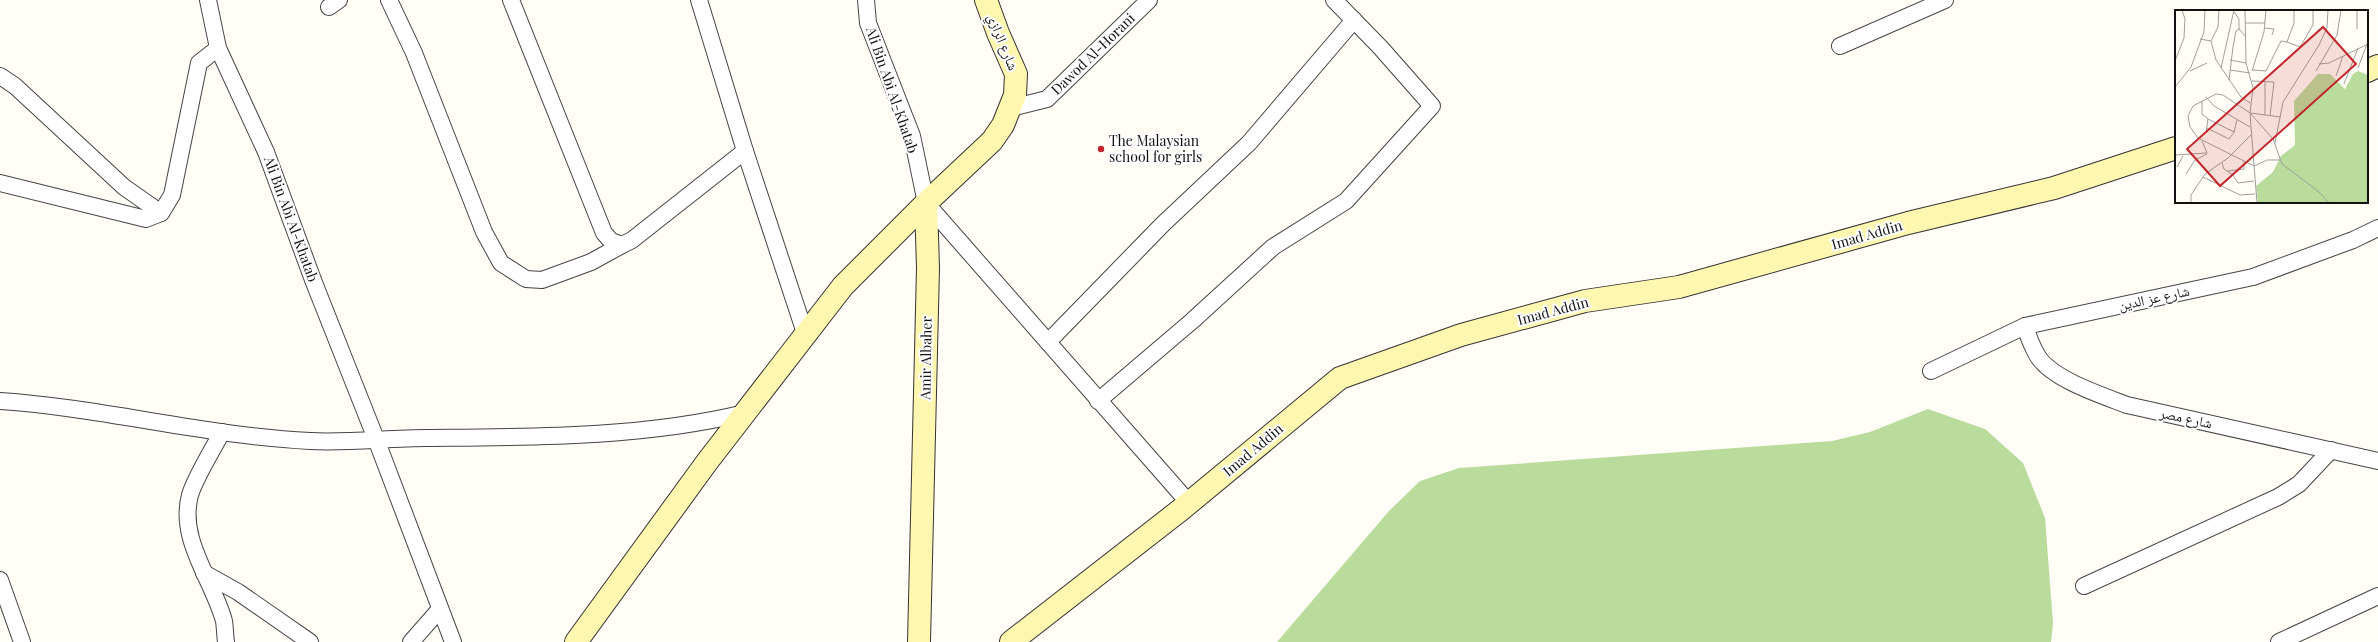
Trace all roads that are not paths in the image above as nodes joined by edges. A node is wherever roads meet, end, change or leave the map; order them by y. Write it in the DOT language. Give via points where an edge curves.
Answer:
graph roads {
  1 [pos="208,0"];
  2 [pos="389,0"];
  3 [pos="511,0"];
  4 [pos="699,0"];
  5 [pos="866,0"];
  6 [pos="986,0"];
  7 [pos="1149,0"];
  8 [pos="1334,0"];
  9 [pos="1945,0"];
  10 [pos="1354,20"];
  11 [pos="1840,46"];
  12 [pos="218,48"];
  13 [pos="2378,66"];
  14 [pos="2368,71"];
  15 [pos="0,76"];
  16 [pos="1011,108"];
  17 [pos="2175,148"];
  18 [pos="745,151"];
  19 [pos="0,183"];
  20 [pos="926,203"];
  21 [pos="161,213"];
  22 [pos="2378,228"];
  23 [pos="622,245"];
  24 [pos="2025,326"];
  25 [pos="806,333"];
  26 [pos="1048,342"];
  27 [pos="1931,372"];
  28 [pos="0,401"];
  29 [pos="1098,401"];
  30 [pos="745,413"];
  31 [pos="222,432"];
  32 [pos="376,438"];
  33 [pos="2331,450"];
  34 [pos="2378,461"];
  35 [pos="1189,503"];
  36 [pos="204,573"];
  37 [pos="0,580"];
  38 [pos="2084,586"];
  39 [pos="2378,596"];
  40 [pos="440,609"];
  41 [pos="22,642"];
  42 [pos="226,642"];
  43 [pos="310,642"];
  44 [pos="411,642"];
  45 [pos="453,642"];
  46 [pos="576,642"];
  47 [pos="919,642"];
  48 [pos="1011,642"];
  49 [pos="2279,642"];
  1 -- 12 [label="street, Ali Bin Abi Al-Khatab"];
  2 -- 23 [label="street" via="414,53 484,232 501,263 526,279 542,280 591,262"];
  3 -- 23 [label="street" via="604,233 611,241"];
  4 -- 18 [label="street"];
  5 -- 20 [label="street, Ali Bin Abi Al-Khatab" via="868,23 912,136"];
  6 -- 16 [label="street, شارع الرازي" via="1016,74 1017,83"];
  7 -- 16 [label="street, Dawod Al-Horani" via="1047,99"];
  8 -- 10 [label="street"];
  9 -- 11 [label="street"];
  10 -- 26 [label="street" via="1249,143 1163,224"];
  10 -- 29 [label="street" via="1432,106 1346,201 1273,247 1192,321"];
  12 -- 21 [label="street" via="199,63 172,195"];
  12 -- 32 [label="street, Ali Bin Abi Al-Khatab" via="266,152 313,280"];
  13 -- 14 [label="street"];
  15 -- 21 [label="street" via="38,106 124,187"];
  16 -- 20 [label="street" via="998,134 986,149"];
  17 -- 35 [label="street, Imad Addin" via="2054,188 1908,223 1679,287 1570,305 1461,335 1340,378"];
  18 -- 23 [label="street" via="632,240"];
  18 -- 25 [label="street"];
  19 -- 21 [label="street" via="146,219"];
  20 -- 25 [label="street" via="843,286"];
  20 -- 26 [label="street"];
  20 -- 47 [label="street, Amir Albaher" via="928,268"];
  22 -- 24 [label="street, شارع عز الدين" via="2353,240 2253,276"];
  24 -- 27 [label="street, شارع عز الدين"];
  24 -- 33 [label="street, شارع مصر" via="2037,356 2064,378 2087,390 2127,405"];
  25 -- 30 [label="street"];
  26 -- 29 [label="street"];
  28 -- 31 [label="street" via="138,418"];
  29 -- 35 [label="street"];
  30 -- 32 [label="street" via="702,423 566,437"];
  30 -- 46 [label="street"];
  31 -- 32 [label="street" via="311,441"];
  31 -- 36 [label="street" via="190,495 191,536"];
  32 -- 40 [label="street, Ali Bin Abi Al-Khatab"];
  33 -- 34 [label="street, شارع مصر"];
  33 -- 38 [label="street" via="2299,484 2278,497"];
  35 -- 48 [label="street, Imad Addin"];
  36 -- 42 [label="street" via="224,621"];
  36 -- 43 [label="street" via="238,592"];
  37 -- 41 [label="street"];
  39 -- 49 [label="street"];
  40 -- 44 [label="street"];
  40 -- 45 [label="street, Ali Bin Abi Al-Khatab"];
}
